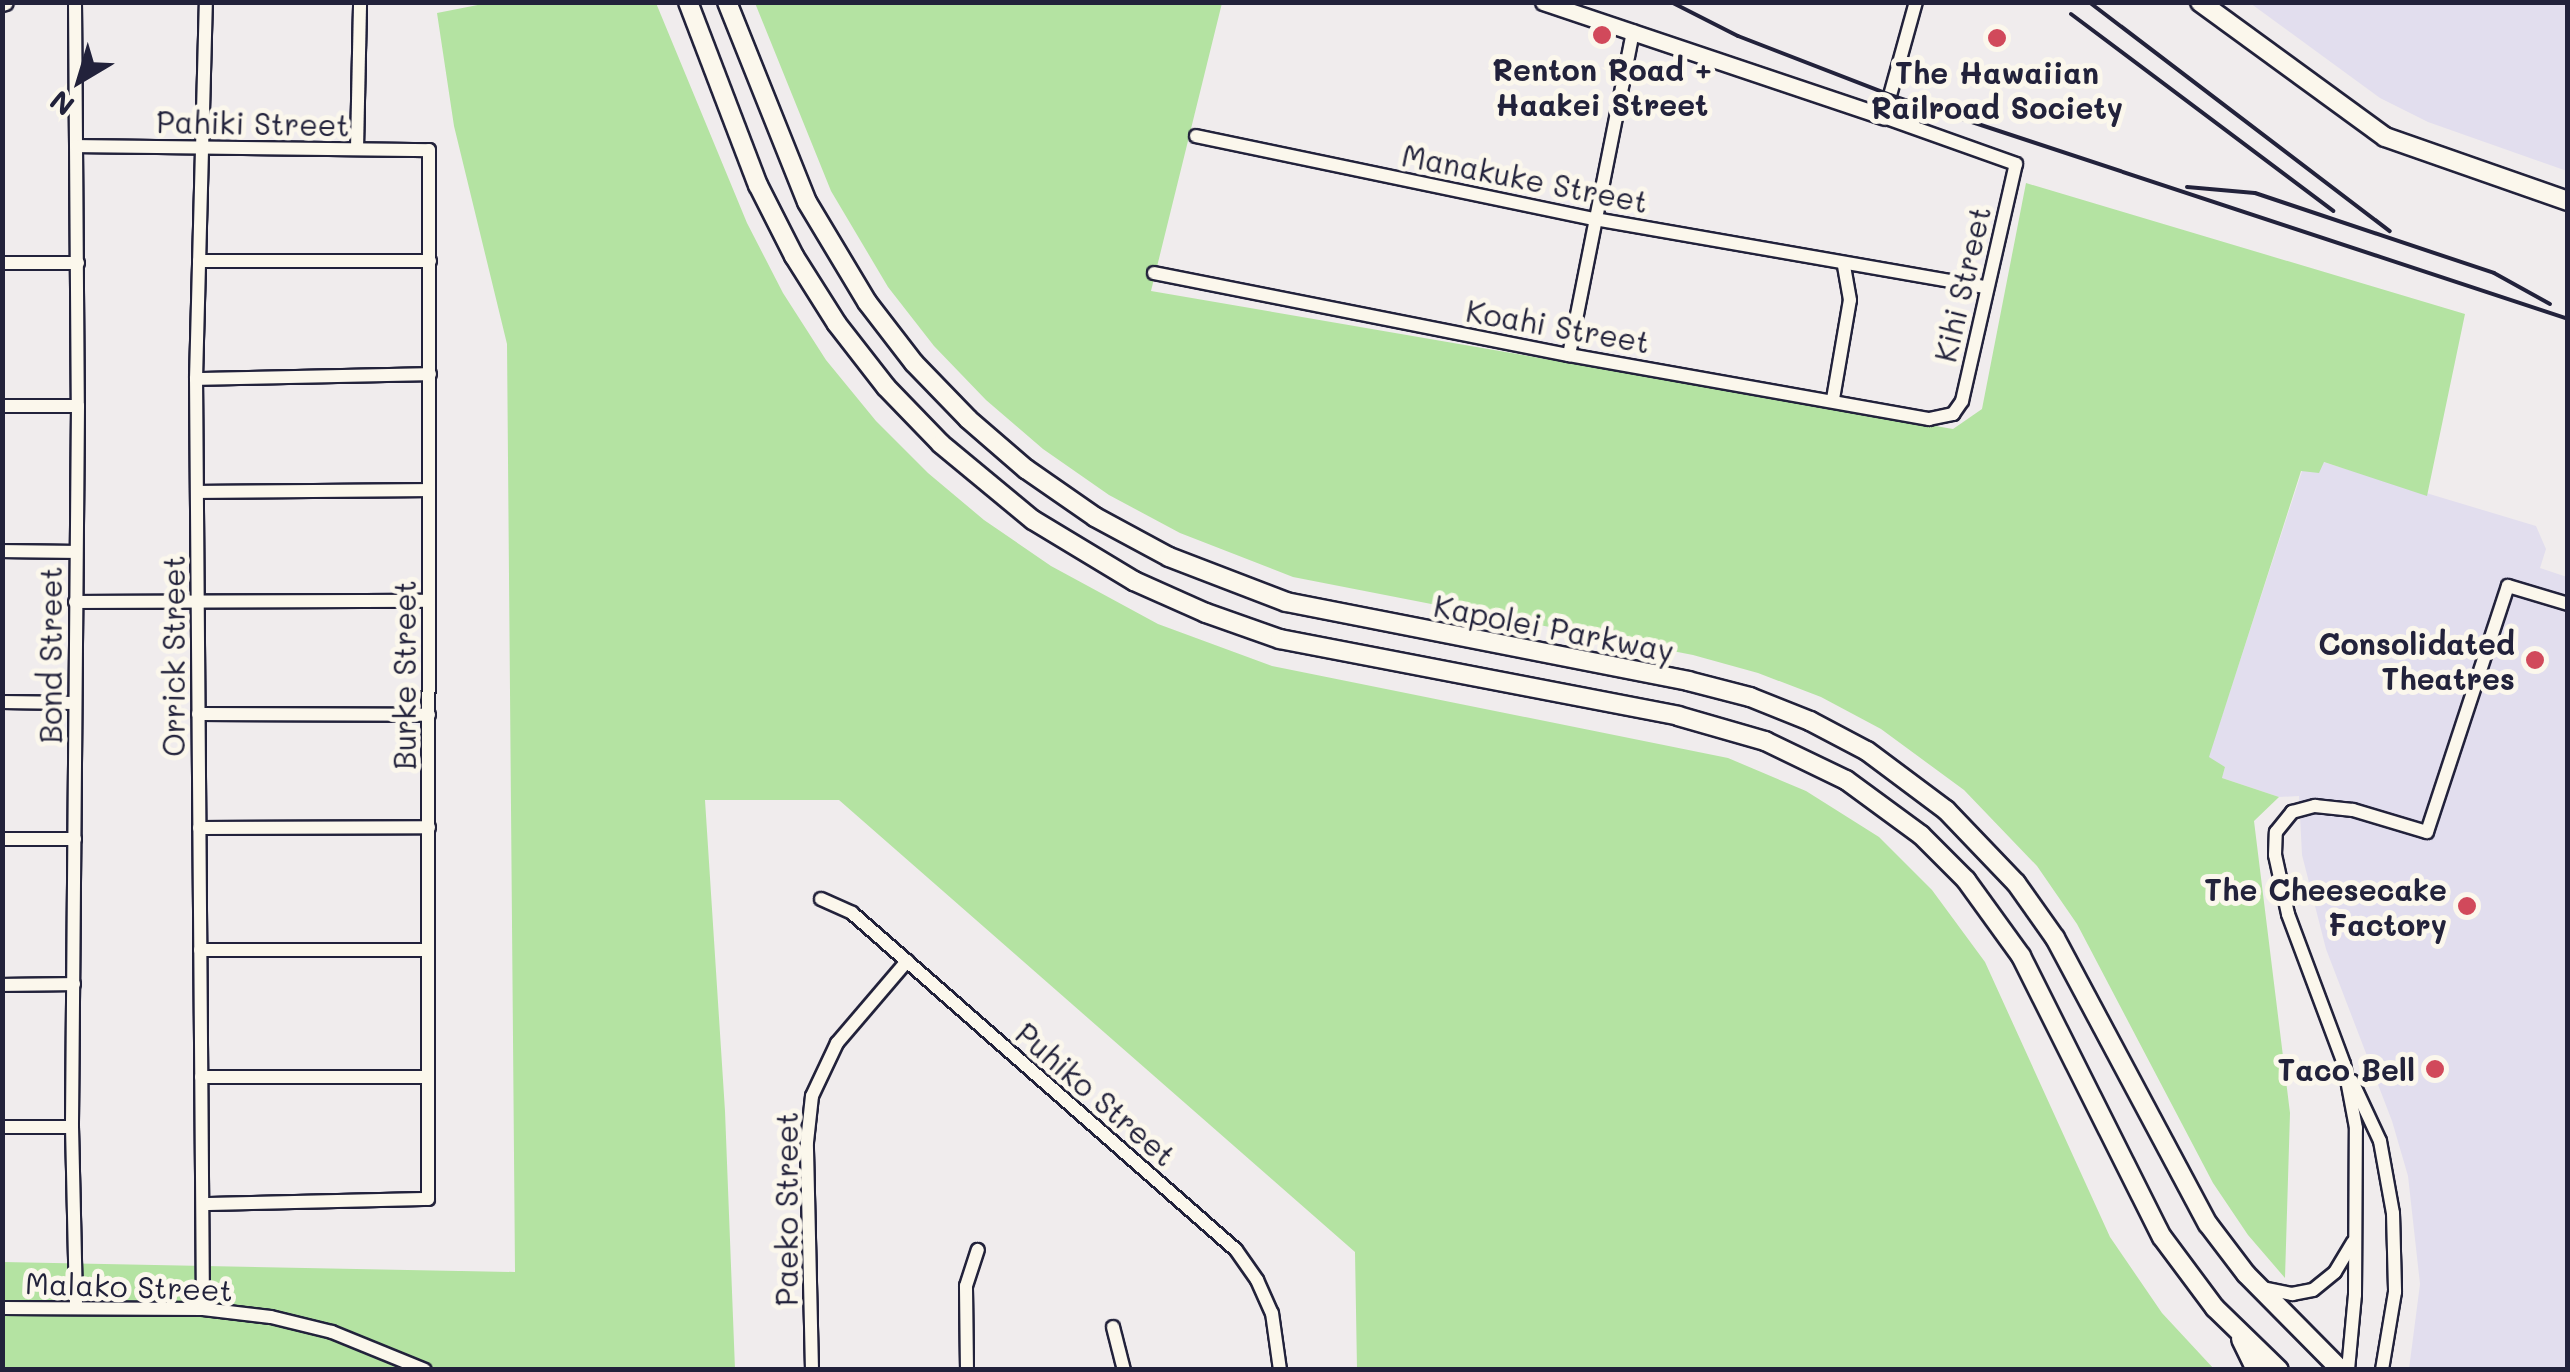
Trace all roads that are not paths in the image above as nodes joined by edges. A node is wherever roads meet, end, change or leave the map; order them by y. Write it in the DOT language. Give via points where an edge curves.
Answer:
graph roads {
  1 [pos="75,2"];
  2 [pos="206,2"];
  3 [pos="360,2"];
  4 [pos="688,2"];
  5 [pos="727,2"];
  6 [pos="1543,2"];
  7 [pos="1916,2"];
  8 [pos="2200,2"];
  9 [pos="1633,31"];
  10 [pos="1884,117"];
  11 [pos="1196,136"];
  12 [pos="77,146"];
  13 [pos="200,146"];
  14 [pos="357,149"];
  15 [pos="429,150"];
  16 [pos="2568,201"];
  17 [pos="1595,219"];
  18 [pos="430,260"];
  19 [pos="199,261"];
  20 [pos="2,263"];
  21 [pos="78,263"];
  22 [pos="1844,266"];
  23 [pos="1154,272"];
  24 [pos="1985,287"];
  25 [pos="1569,356"];
  26 [pos="430,374"];
  27 [pos="196,380"];
  28 [pos="1832,399"];
  29 [pos="2,406"];
  30 [pos="78,406"];
  31 [pos="1953,414"];
  32 [pos="429,490"];
  33 [pos="197,492"];
  34 [pos="2,551"];
  35 [pos="75,552"];
  36 [pos="198,599"];
  37 [pos="429,601"];
  38 [pos="75,602"];
  39 [pos="2568,604"];
  40 [pos="2,702"];
  41 [pos="75,703"];
  42 [pos="198,714"];
  43 [pos="429,715"];
  44 [pos="429,827"];
  45 [pos="199,828"];
  46 [pos="2,839"];
  47 [pos="75,839"];
  48 [pos="820,899"];
  49 [pos="200,950"];
  50 [pos="428,950"];
  51 [pos="906,961"];
  52 [pos="74,984"];
  53 [pos="2,985"];
  54 [pos="2344,1064"];
  55 [pos="201,1077"];
  56 [pos="428,1078"];
  57 [pos="72,1126"];
  58 [pos="2,1127"];
  59 [pos="204,1204"];
  60 [pos="2354,1239"];
  61 [pos="978,1250"];
  62 [pos="2256,1284"];
  63 [pos="2,1308"];
  64 [pos="76,1308"];
  65 [pos="203,1309"];
  66 [pos="1113,1326"];
  67 [pos="2237,1330"];
  68 [pos="425,1370"];
  69 [pos="812,1370"];
  70 [pos="967,1370"];
  71 [pos="1124,1370"];
  72 [pos="1280,1370"];
  73 [pos="2256,1370"];
  74 [pos="2279,1370"];
  75 [pos="2345,1370"];
  76 [pos="2382,1370"];
  1 -- 12 [label="street, Bond Street"];
  2 -- 13 [label="street, Orrick Street"];
  3 -- 14 [label="street"];
  4 -- 67 [label="main road" via="758,185 814,290 886,386 971,471 1100,562 1242,627 1356,657 1707,723 1792,752 1871,796 1944,857 2004,930 2154,1225"];
  5 -- 62 [label="main road, Kapolei Parkway" via="791,168 845,270 914,363 996,444 1107,524 1246,589 1327,612 1719,688 1810,721 1894,769 1971,832 2036,910 2190,1196"];
  6 -- 9 [label="street"];
  7 -- 10 [label="street"];
  8 -- 16 [label="main road" via="2385,136"];
  9 -- 10 [label="street"];
  9 -- 17 [label="street"];
  10 -- 24 [label="street, Kihi Street" via="2016,164"];
  11 -- 17 [label="street, Manakuke Street"];
  12 -- 13 [label="street, Pahiki Street"];
  12 -- 21 [label="street, Bond Street"];
  13 -- 14 [label="street, Pahiki Street"];
  13 -- 19 [label="street, Orrick Street"];
  14 -- 15 [label="street, Pahiki Street"];
  15 -- 18 [label="street, Burke Street"];
  17 -- 22 [label="street, Manakuke Street"];
  17 -- 25 [label="street"];
  18 -- 19 [label="street"];
  18 -- 26 [label="street, Burke Street"];
  19 -- 27 [label="street, Orrick Street"];
  20 -- 21 [label="street"];
  21 -- 30 [label="street, Bond Street"];
  22 -- 24 [label="street, Manakuke Street"];
  22 -- 28 [label="street" via="1850,300"];
  23 -- 25 [label="street, Koahi Street"];
  24 -- 31 [label="street, Kihi Street" via="1962,401"];
  25 -- 28 [label="street, Koahi Street"];
  26 -- 27 [label="street"];
  26 -- 32 [label="street, Burke Street"];
  27 -- 33 [label="street, Orrick Street"];
  28 -- 31 [label="street, Koahi Street" via="1929,419"];
  29 -- 30 [label="street"];
  30 -- 35 [label="street, Bond Street"];
  32 -- 33 [label="street"];
  32 -- 37 [label="street, Burke Street"];
  33 -- 36 [label="street, Orrick Street"];
  34 -- 35 [label="street"];
  35 -- 38 [label="street, Bond Street"];
  36 -- 37 [label="street"];
  36 -- 38 [label="street"];
  36 -- 42 [label="street, Orrick Street"];
  37 -- 43 [label="street, Burke Street"];
  38 -- 41 [label="street, Bond Street"];
  39 -- 54 [label="street" via="2508,586 2427,832 2315,806 2292,812 2278,826 2275,855 2288,914"];
  40 -- 41 [label="street"];
  41 -- 47 [label="street, Bond Street"];
  42 -- 43 [label="street"];
  42 -- 45 [label="street, Orrick Street"];
  43 -- 44 [label="street, Burke Street"];
  44 -- 45 [label="street"];
  44 -- 50 [label="street, Burke Street"];
  45 -- 49 [label="street, Orrick Street"];
  46 -- 47 [label="street"];
  47 -- 52 [label="street, Bond Street"];
  48 -- 51 [label="street, Puhiko Street" via="852,913"];
  49 -- 50 [label="street"];
  49 -- 55 [label="street, Orrick Street"];
  50 -- 56 [label="street, Burke Street"];
  51 -- 69 [label="street, Paeko Street" via="836,1043 812,1096"];
  51 -- 72 [label="street, Puhiko Street" via="1236,1250 1272,1314"];
  52 -- 53 [label="street"];
  52 -- 57 [label="street, Bond Street"];
  54 -- 60 [label="street" via="2357,1141"];
  54 -- 76 [label="street" via="2380,1141 2393,1214 2395,1292"];
  55 -- 56 [label="street"];
  55 -- 59 [label="street, Orrick Street"];
  56 -- 59 [label="street, Burke Street" via="428,1199"];
  57 -- 58 [label="street"];
  57 -- 64 [label="street, Bond Street"];
  59 -- 65 [label="street, Orrick Street"];
  60 -- 62 [label="street" via="2335,1272 2313,1290 2283,1293"];
  60 -- 75 [label="street"];
  61 -- 70 [label="street" via="966,1286"];
  62 -- 75 [label="main road, Kapolei Parkway"];
  63 -- 64 [label="street, Malako Street"];
  64 -- 65 [label="street, Malako Street"];
  65 -- 68 [label="street, Malako Street" via="332,1332"];
  66 -- 71 [label="street"];
  67 -- 73 [label="main road"];
  67 -- 74 [label="main road"];
}
